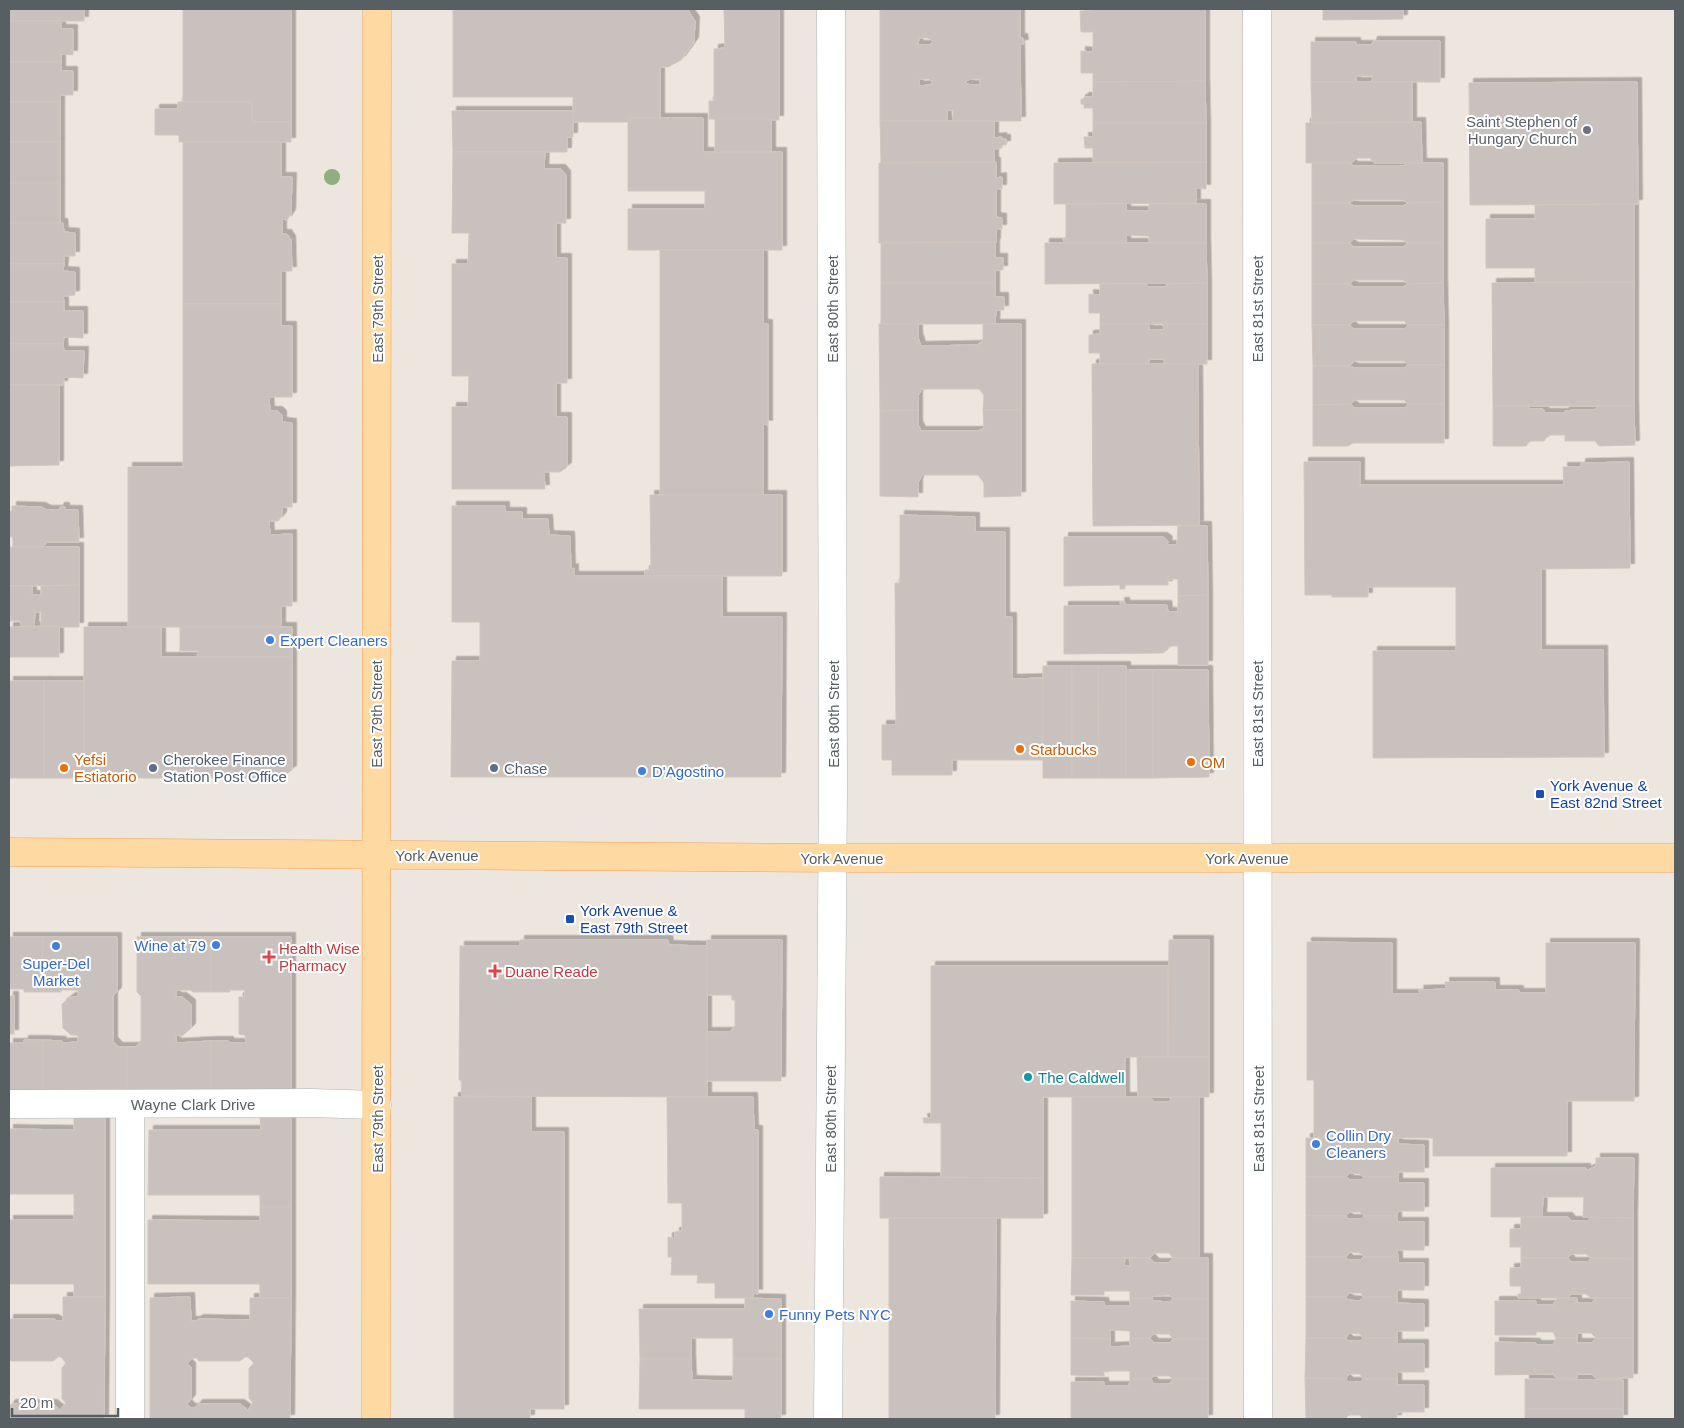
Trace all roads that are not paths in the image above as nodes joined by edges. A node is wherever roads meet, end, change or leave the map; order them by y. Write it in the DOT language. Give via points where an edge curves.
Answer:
graph roads {
  1 [pos="377,9"];
  2 [pos="831,9"];
  3 [pos="1257,9"];
  4 [pos="9,852"];
  5 [pos="376,854"];
  6 [pos="832,858"];
  7 [pos="1257,858"];
  8 [pos="1675,858"];
  9 [pos="9,1104"];
  10 [pos="130,1104"];
  11 [pos="377,1105"];
  12 [pos="130,1419"];
  13 [pos="376,1419"];
  14 [pos="828,1419"];
  15 [pos="1258,1419"];
  1 -- 5 [label="main road, East 79th Street"];
  2 -- 6 [label="street, East 80th Street"];
  3 -- 7 [label="street, East 81st Street"];
  4 -- 5 [label="main road, York Avenue"];
  5 -- 6 [label="main road, York Avenue"];
  5 -- 11 [label="main road, East 79th Street"];
  6 -- 7 [label="main road, York Avenue"];
  6 -- 14 [label="street, East 80th Street"];
  7 -- 8 [label="main road, York Avenue"];
  7 -- 15 [label="street, East 81st Street"];
  9 -- 10 [label="street, Wayne Clark Drive"];
  10 -- 11 [label="street, Wayne Clark Drive"];
  10 -- 12 [label="street"];
  11 -- 13 [label="main road, East 79th Street"];
}
